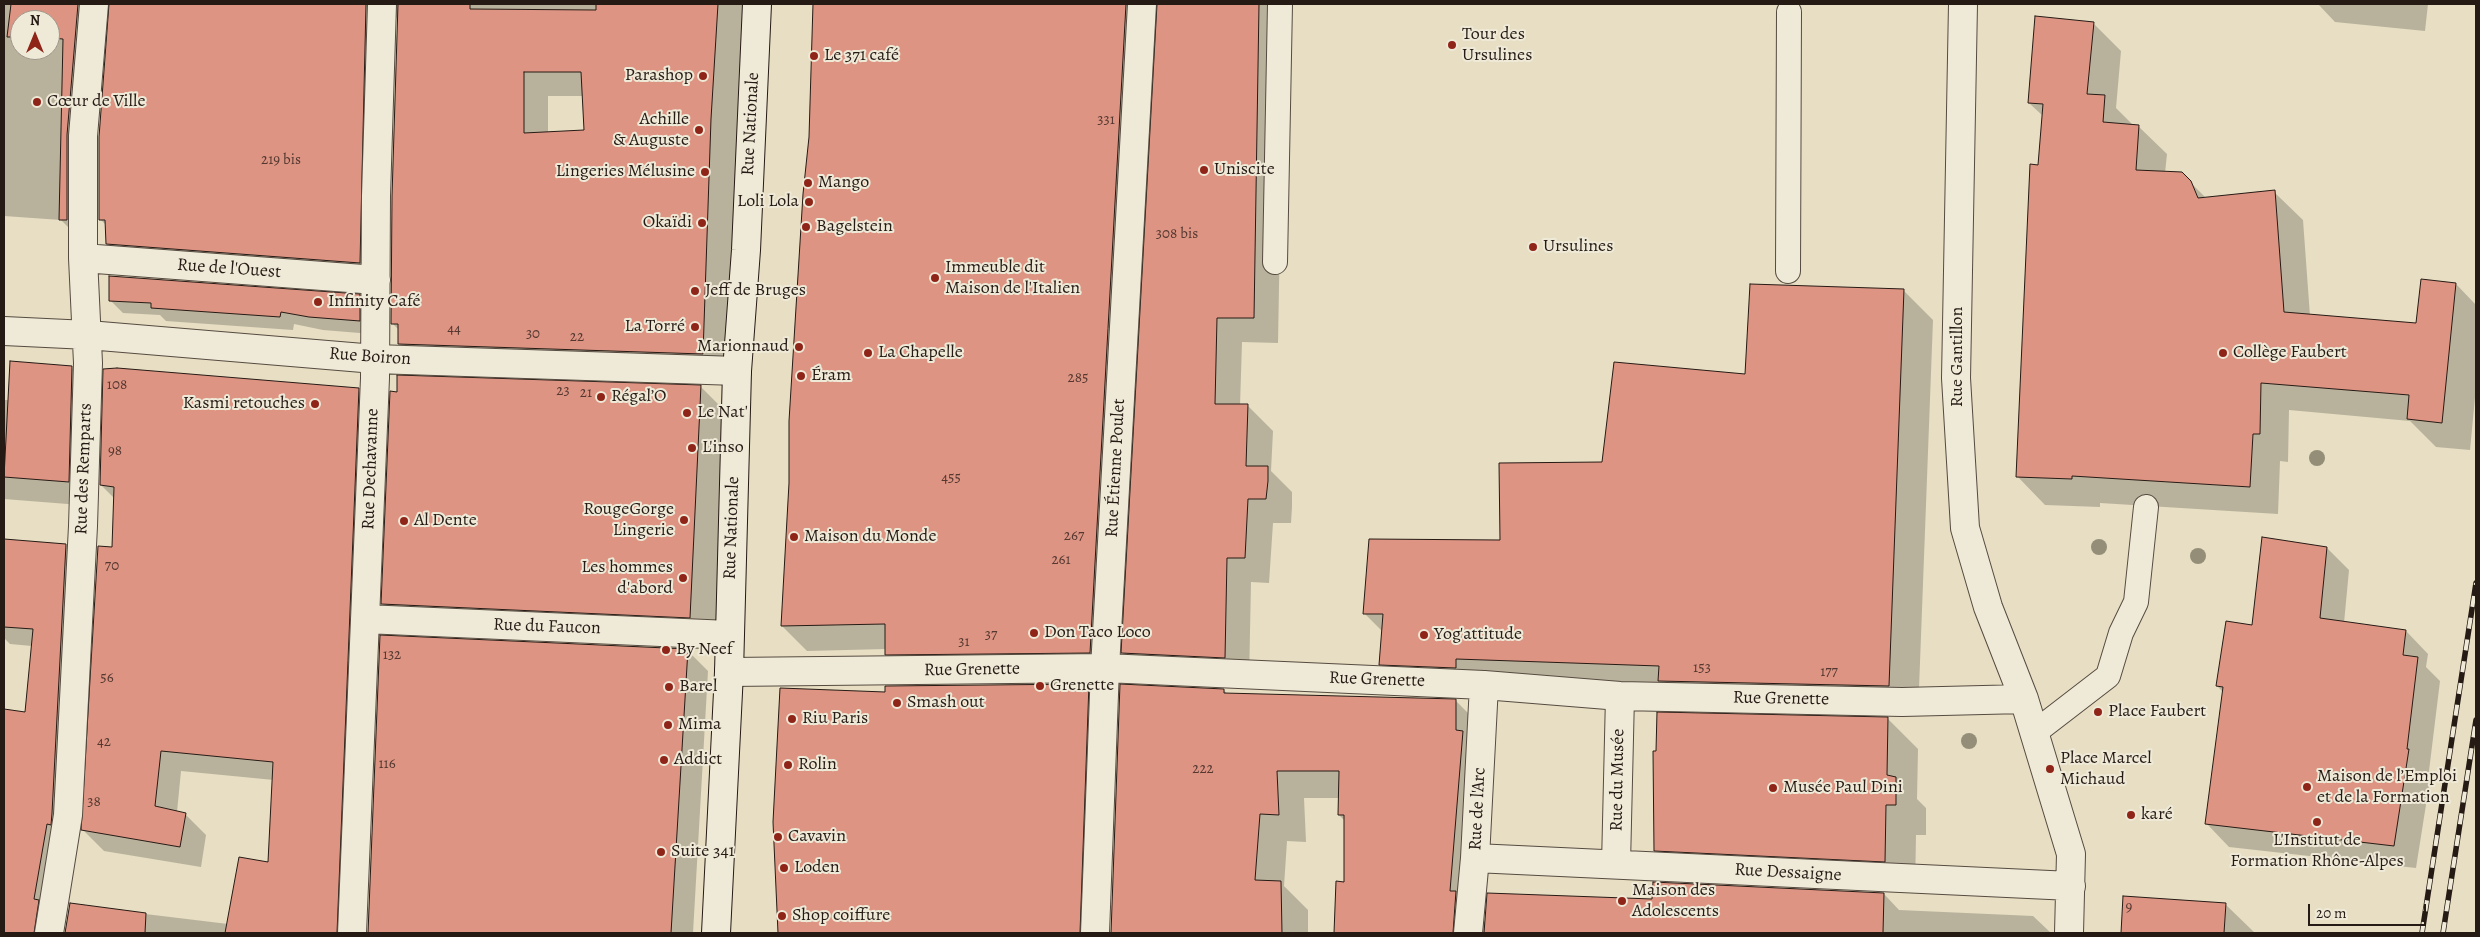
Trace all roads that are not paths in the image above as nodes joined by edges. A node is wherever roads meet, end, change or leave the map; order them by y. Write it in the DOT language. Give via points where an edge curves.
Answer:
graph roads {
  1 [pos="94,4"];
  2 [pos="382,4"];
  3 [pos="757,4"];
  4 [pos="1142,4"];
  5 [pos="1280,4"];
  6 [pos="1963,4"];
  7 [pos="1790,12"];
  8 [pos="83,258"];
  9 [pos="1275,262"];
  10 [pos="1788,271"];
  11 [pos="376,280"];
  12 [pos="4,331"];
  13 [pos="88,335"];
  14 [pos="375,359"];
  15 [pos="737,371"];
  16 [pos="2146,507"];
  17 [pos="365,619"];
  18 [pos="729,635"];
  19 [pos="1105,668"];
  20 [pos="728,672"];
  21 [pos="1484,685"];
  22 [pos="1620,696"];
  23 [pos="2024,699"];
  24 [pos="2034,733"];
  25 [pos="1475,858"];
  26 [pos="1616,864"];
  27 [pos="2071,886"];
  28 [pos="49,933"];
  29 [pos="352,933"];
  30 [pos="716,933"];
  31 [pos="1094,933"];
  32 [pos="1468,933"];
  33 [pos="2070,933"];
  1 -- 8 [label="street, Rue des Remparts" via="84,136"];
  2 -- 11 [label="street, Rue Dechavanne"];
  3 -- 15 [label="street, Rue Nationale"];
  4 -- 19 [label="street, Rue Étienne Poulet"];
  5 -- 9 [label="lane"];
  6 -- 23 [label="street, Rue Gantillon" via="1956,378 1965,528 1988,607"];
  7 -- 10 [label="lane"];
  8 -- 11 [label="street, Rue de l'Ouest"];
  8 -- 13 [label="street, Rue des Remparts"];
  11 -- 14 [label="street, Rue Dechavanne"];
  12 -- 13 [label="street, Rue Boiron"];
  13 -- 14 [label="street, Rue Boiron"];
  13 -- 28 [label="street, Rue des Remparts" via="83,526 68,814"];
  14 -- 15 [label="street, Rue Boiron"];
  14 -- 17 [label="street, Rue Dechavanne"];
  15 -- 18 [label="street, Rue Nationale"];
  16 -- 24 [label="lane" via="2136,602 2121,633 2108,676"];
  17 -- 18 [label="street, Rue du Faucon"];
  17 -- 29 [label="street, Rue Dechavanne"];
  18 -- 20 [label="street, Rue Nationale"];
  19 -- 20 [label="street, Rue Grenette"];
  19 -- 21 [label="street, Rue Grenette"];
  19 -- 31 [label="street, Rue Étienne Poulet"];
  20 -- 30 [label="street, Rue Nationale"];
  21 -- 22 [label="street, Rue Grenette"];
  21 -- 25 [label="street, Rue de l'Arc"];
  22 -- 23 [label="street, Rue Grenette" via="1902,702"];
  22 -- 26 [label="street, Rue du Musée"];
  23 -- 24 [label="street, Rue Gantillon"];
  24 -- 27 [label="street, Rue Gantillon" via="2071,854"];
  25 -- 26 [label="street, Rue Dessaigne"];
  25 -- 32 [label="street, Rue de l'Arc"];
  26 -- 27 [label="street, Rue Dessaigne"];
  27 -- 33 [label="street, Rue Gantillon"];
}
